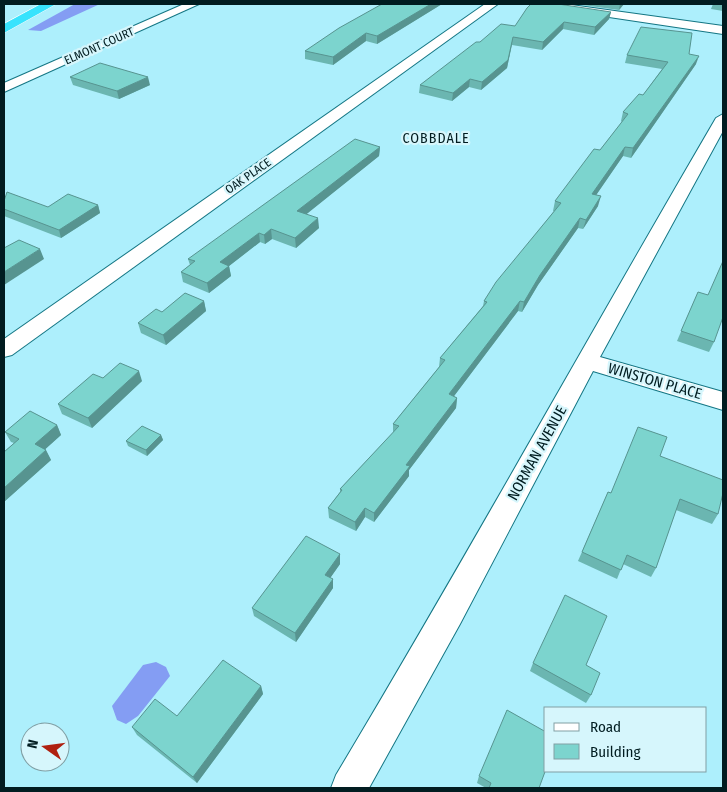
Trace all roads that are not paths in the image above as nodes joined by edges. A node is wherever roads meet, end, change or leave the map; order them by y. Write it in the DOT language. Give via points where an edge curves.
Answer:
graph roads {
  1 [pos="50,4"];
  2 [pos="193,4"];
  3 [pos="492,4"];
  4 [pos="542,4"];
  5 [pos="4,29"];
  6 [pos="723,30"];
  7 [pos="4,88"];
  8 [pos="723,118"];
  9 [pos="714,152"];
  10 [pos="4,350"];
  11 [pos="587,361"];
  12 [pos="723,401"];
  13 [pos="350,788"];
  1 -- 5 [label="highway"];
  2 -- 7 [label="street, ELMONT COURT"];
  3 -- 10 [label="street, OAK PLACE"];
  4 -- 6 [label="street"];
  8 -- 9 [label="street, NORMAN AVENUE"];
  9 -- 11 [label="street, NORMAN AVENUE"];
  11 -- 12 [label="street, WINSTON PLACE"];
  11 -- 13 [label="street, NORMAN AVENUE"];
}
